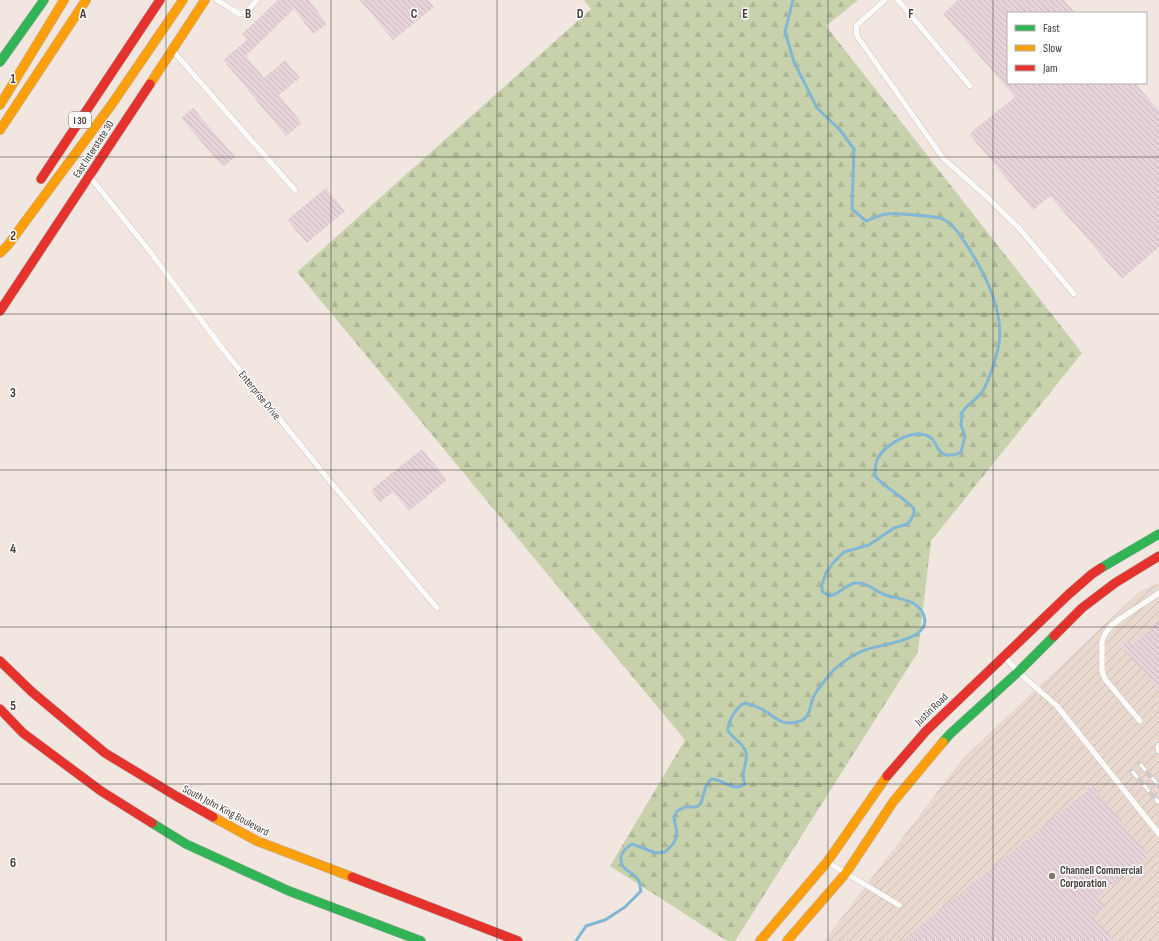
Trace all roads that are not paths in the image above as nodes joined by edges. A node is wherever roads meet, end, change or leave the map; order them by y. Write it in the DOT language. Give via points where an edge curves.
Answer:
graph roads {
  1 [pos="44,0"];
  2 [pos="64,0"];
  3 [pos="86,0"];
  4 [pos="160,0"];
  5 [pos="183,0"];
  6 [pos="205,0"];
  7 [pos="217,0"];
  8 [pos="257,0"];
  9 [pos="885,0"];
  10 [pos="898,0"];
  11 [pos="173,51"];
  12 [pos="0,62"];
  13 [pos="970,86"];
  14 [pos="0,105"];
  15 [pos="0,130"];
  16 [pos="90,177"];
  17 [pos="35,187"];
  18 [pos="295,190"];
  19 [pos="0,253"];
  20 [pos="1074,294"];
  21 [pos="0,311"];
  22 [pos="1159,534"];
  23 [pos="1159,556"];
  24 [pos="1159,593"];
  25 [pos="437,608"];
  26 [pos="1004,656"];
  27 [pos="0,660"];
  28 [pos="1018,672"];
  29 [pos="0,709"];
  30 [pos="1140,721"];
  31 [pos="1159,746"];
  32 [pos="1159,751"];
  33 [pos="1159,834"];
  34 [pos="827,862"];
  35 [pos="846,873"];
  36 [pos="899,905"];
  37 [pos="421,941"];
  38 [pos="518,941"];
  39 [pos="760,941"];
  40 [pos="787,941"];
  1 -- 12 [label="main road"];
  2 -- 14 [label="main road"];
  3 -- 15 [label="main road"];
  4 -- 17 [label="main road, I 30"];
  5 -- 19 [label="main road" via="112,104"];
  6 -- 11 [label="main road, East Interstate 30"];
  7 -- 8 [label="lane" via="240,14 247,11"];
  9 -- 20 [label="lane" via="856,26 857,36 944,158 1019,228"];
  10 -- 13 [label="lane"];
  11 -- 16 [label="main road, East Interstate 30"];
  11 -- 18 [label="lane"];
  16 -- 21 [label="main road, East Interstate 30"];
  16 -- 25 [label="lane, Enterprise Drive" via="222,348"];
  22 -- 26 [label="main road, Justin Road" via="1092,574"];
  23 -- 28 [label="main road" via="1115,583 1082,608"];
  24 -- 30 [label="lane" via="1111,626 1102,641 1102,671 1105,679"];
  26 -- 28 [label="lane"];
  26 -- 34 [label="main road, Justin Road" via="926,731 892,769"];
  27 -- 38 [label="main road, South John King Boulevard" via="32,692 106,753 257,841"];
  28 -- 33 [label="lane" via="1056,706"];
  28 -- 35 [label="main road" via="950,734 922,766"];
  29 -- 37 [label="main road" via="23,733 101,790 186,844 289,891"];
  31 -- 32 [label="lane"];
  34 -- 35 [label="lane"];
  34 -- 39 [label="main road, Justin Road"];
  35 -- 36 [label="lane"];
  35 -- 40 [label="main road"];
}
